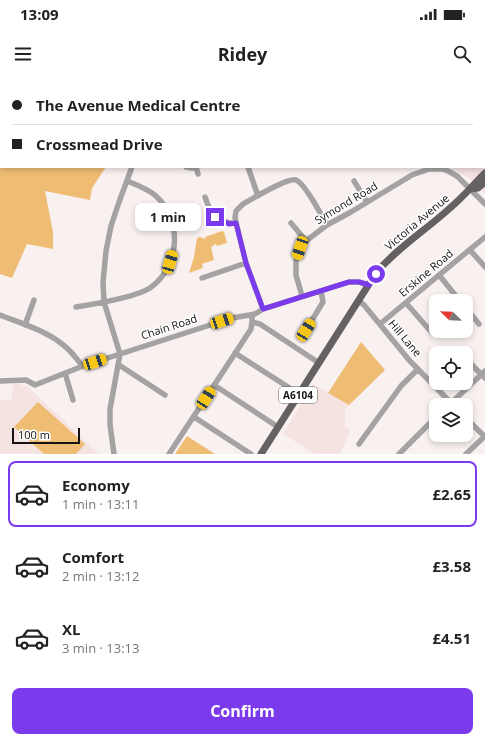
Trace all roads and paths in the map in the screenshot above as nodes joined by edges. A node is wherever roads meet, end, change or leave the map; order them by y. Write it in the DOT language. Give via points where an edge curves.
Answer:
graph roads {
  1 [pos="132,168"];
  2 [pos="197,168"];
  3 [pos="248,168"];
  4 [pos="485,173"];
  5 [pos="198,174"];
  6 [pos="127,180"];
  7 [pos="354,181"];
  8 [pos="485,182"];
  9 [pos="471,189"];
  10 [pos="258,196"];
  11 [pos="207,199"];
  12 [pos="367,202"];
  13 [pos="485,204"];
  14 [pos="236,223"];
  15 [pos="290,223"];
  16 [pos="328,225"];
  17 [pos="485,237"];
  18 [pos="306,241"];
  19 [pos="470,250"];
  20 [pos="246,263"];
  21 [pos="485,266"];
  22 [pos="439,276"];
  23 [pos="202,278"];
  24 [pos="369,285"];
  25 [pos="321,291"];
  26 [pos="454,294"];
  27 [pos="302,296"];
  28 [pos="34,300"];
  29 [pos="359,301"];
  30 [pos="104,302"];
  31 [pos="406,303"];
  32 [pos="76,307"];
  33 [pos="263,309"];
  34 [pos="0,315"];
  35 [pos="252,315"];
  36 [pos="473,317"];
  37 [pos="252,322"];
  38 [pos="380,324"];
  39 [pos="479,324"];
  40 [pos="25,325"];
  41 [pos="429,329"];
  42 [pos="306,330"];
  43 [pos="236,353"];
  44 [pos="120,354"];
  45 [pos="319,363"];
  46 [pos="119,364"];
  47 [pos="473,365"];
  48 [pos="82,366"];
  49 [pos="418,369"];
  50 [pos="66,373"];
  51 [pos="484,375"];
  52 [pos="0,381"];
  53 [pos="214,385"];
  54 [pos="299,394"];
  55 [pos="165,395"];
  56 [pos="445,398"];
  57 [pos="458,398"];
  58 [pos="73,400"];
  59 [pos="194,417"];
  60 [pos="429,424"];
  61 [pos="473,425"];
  62 [pos="278,427"];
  63 [pos="485,437"];
  64 [pos="359,444"];
  65 [pos="114,454"];
  66 [pos="169,454"];
  67 [pos="251,454"];
  68 [pos="261,454"];
  69 [pos="399,454"];
  70 [pos="466,454"];
  1 -- 6 [label="street"];
  2 -- 5 [label="street"];
  3 -- 10 [label="street"];
  4 -- 9 [label="main road, Victoria Avenue / A6104"];
  6 -- 30 [label="street" via="108,239 103,282"];
  6 -- 30 [label="street" via="147,189 166,209 175,236 173,252 164,272 150,288"];
  7 -- 12 [label="street"];
  8 -- 9 [label="main road, Victoria Avenue / A6104" via="478,188"];
  9 -- 12 [label="street, Symond Road" via="453,173 442,169 429,169 412,175"];
  9 -- 13 [label="street, Symond Road"];
  9 -- 24 [label="main road, Victoria Avenue / A6104" via="386,262"];
  10 -- 14 [label="street" via="238,208 235,214"];
  10 -- 16 [label="street" via="290,180 297,180"];
  11 -- 14 [label="street" via="215,217 229,224"];
  12 -- 16 [label="street, Symond Road"];
  14 -- 20 [label="street"];
  15 -- 18 [label="street"];
  16 -- 18 [label="street, Symond Road"];
  17 -- 19 [label="street, Erskine Road"];
  18 -- 27 [label="street, Symond Road" via="300,248 296,260 296,274"];
  19 -- 21 [label="street"];
  19 -- 22 [label="street, Erskine Road"];
  20 -- 23 [label="street"];
  20 -- 33 [label="street"];
  22 -- 26 [label="street"];
  22 -- 31 [label="street, Erskine Road"];
  24 -- 25 [label="street, Chain Road" via="349,282"];
  24 -- 29 [label="main road, Victoria Avenue / A6104"];
  25 -- 27 [label="street, Chain Road"];
  25 -- 42 [label="street" via="322,304"];
  27 -- 33 [label="street, Chain Road"];
  28 -- 40 [label="street"];
  29 -- 38 [label="street, Hill Lane"];
  29 -- 45 [label="main road, Victoria Avenue / A6104"];
  30 -- 32 [label="street"];
  30 -- 44 [label="street"];
  31 -- 38 [label="street, Erskine Road"];
  31 -- 41 [label="street"];
  33 -- 35 [label="street, Chain Road"];
  34 -- 40 [label="street"];
  35 -- 37 [label="street"];
  35 -- 44 [label="street, Chain Road" via="232,318"];
  36 -- 39 [label="street"];
  37 -- 43 [label="street" via="251,329"];
  37 -- 45 [label="street" via="260,324"];
  38 -- 49 [label="street, Hill Lane"];
  40 -- 48 [label="street" via="57,340 69,349"];
  43 -- 53 [label="street"];
  43 -- 54 [label="street"];
  44 -- 46 [label="street"];
  44 -- 48 [label="street, Chain Road"];
  45 -- 54 [label="main road, Victoria Avenue / A6104"];
  46 -- 55 [label="street"];
  46 -- 65 [label="street" via="110,413"];
  47 -- 51 [label="street"];
  48 -- 50 [label="street, Chain Road"];
  49 -- 56 [label="street, Hill Lane"];
  49 -- 64 [label="street" via="400,386"];
  50 -- 52 [label="street, Chain Road" via="35,385 26,380"];
  50 -- 58 [label="street"];
  51 -- 57 [label="street"];
  53 -- 59 [label="street"];
  53 -- 62 [label="street"];
  54 -- 62 [label="main road, Victoria Avenue / A6104"];
  59 -- 66 [label="street"];
  59 -- 67 [label="street"];
  60 -- 69 [label="street"];
  61 -- 63 [label="street"];
  62 -- 68 [label="main road, Victoria Avenue / A6104"];
  63 -- 70 [label="street"];
}
